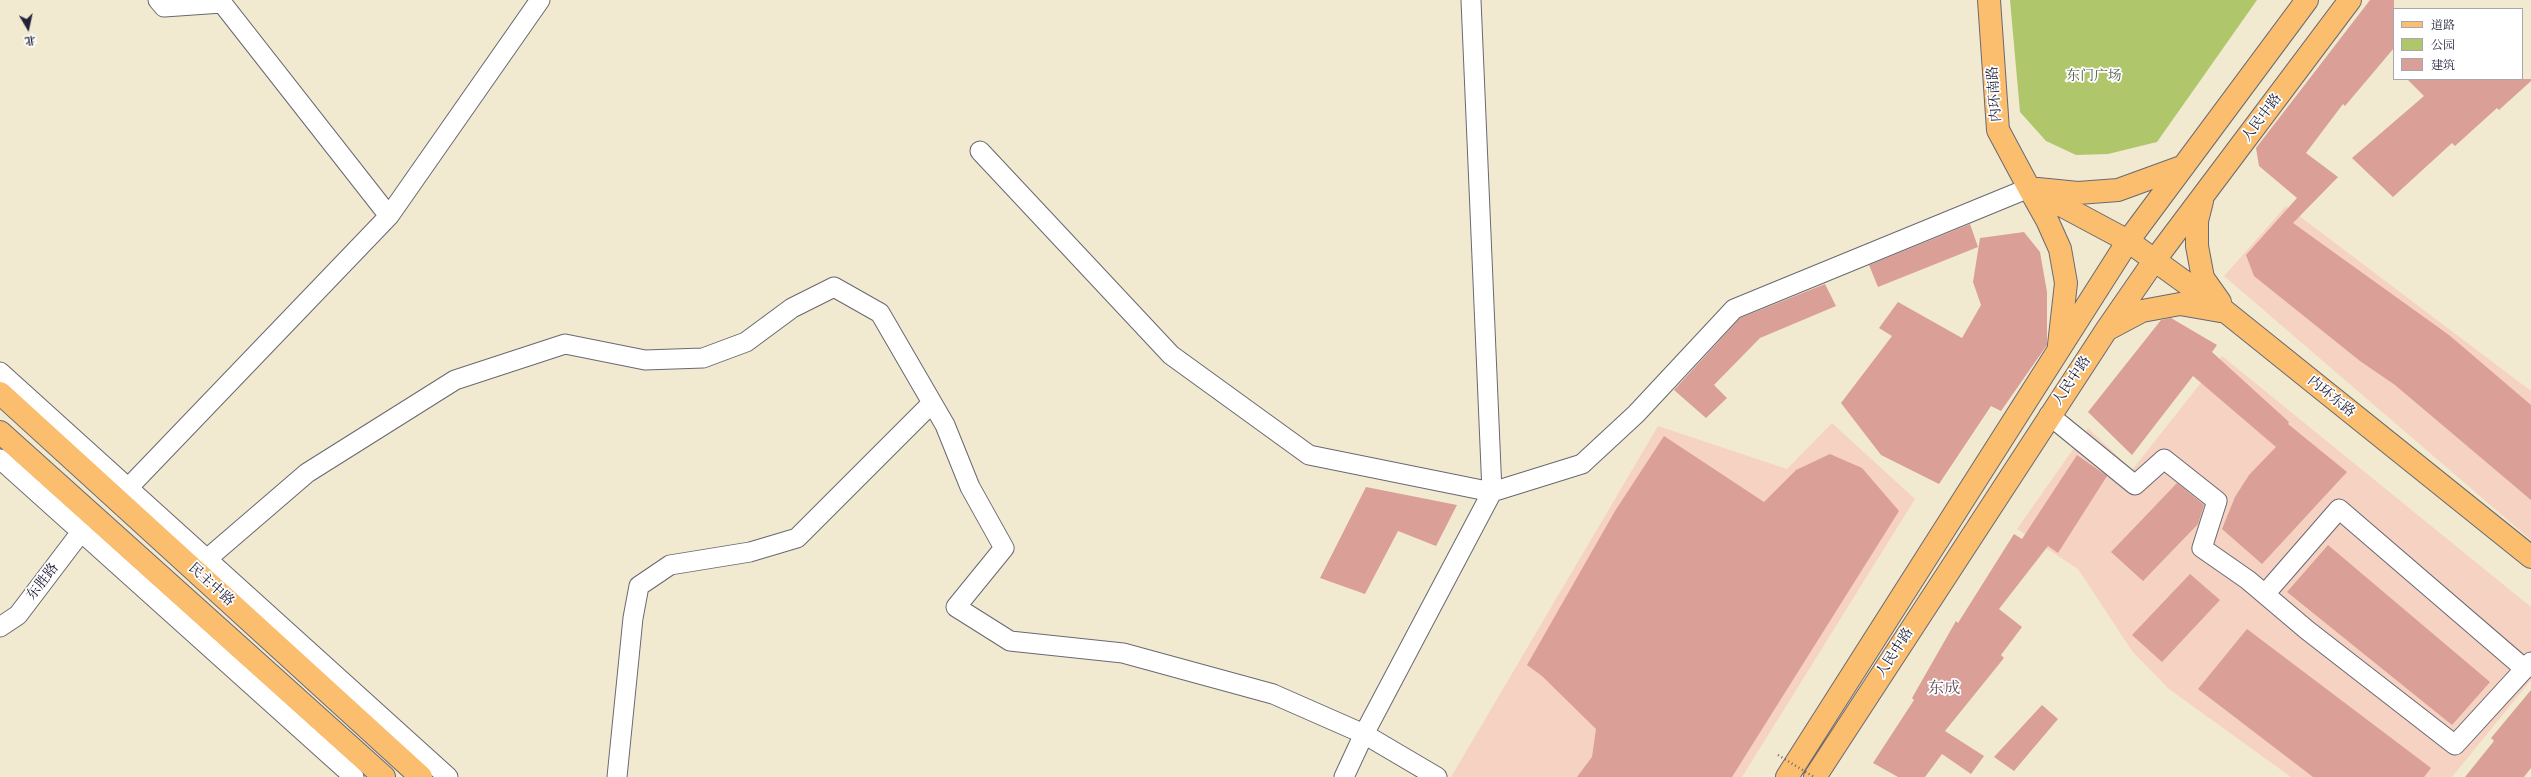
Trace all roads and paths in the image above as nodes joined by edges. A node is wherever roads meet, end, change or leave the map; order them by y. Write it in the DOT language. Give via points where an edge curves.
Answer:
graph roads {
  1 [pos="158,0"];
  2 [pos="540,0"];
  3 [pos="1471,0"];
  4 [pos="1989,0"];
  5 [pos="2307,0"];
  6 [pos="2350,0"];
  7 [pos="980,151"];
  8 [pos="2184,166"];
  9 [pos="2029,188"];
  10 [pos="2203,197"];
  11 [pos="389,216"];
  12 [pos="2128,240"];
  13 [pos="2154,261"];
  14 [pos="2226,312"];
  15 [pos="2107,329"];
  16 [pos="2058,352"];
  17 [pos="0,372"];
  18 [pos="0,393"];
  19 [pos="932,403"];
  20 [pos="2049,415"];
  21 [pos="0,432"];
  22 [pos="0,459"];
  23 [pos="128,488"];
  24 [pos="1492,492"];
  25 [pos="81,532"];
  26 [pos="2531,558"];
  27 [pos="206,559"];
  28 [pos="2265,594"];
  29 [pos="0,627"];
  30 [pos="2528,665"];
  31 [pos="1364,734"];
  32 [pos="1778,755"];
  33 [pos="354,777"];
  34 [pos="384,777"];
  35 [pos="422,777"];
  36 [pos="448,777"];
  37 [pos="617,777"];
  38 [pos="1344,777"];
  39 [pos="1437,777"];
  40 [pos="1787,777"];
  41 [pos="1814,777"];
  1 -- 11 [label="street" via="164,7 222,3"];
  2 -- 11 [label="street"];
  3 -- 24 [label="street"];
  4 -- 9 [label="main road, 内环南路" via="1998,130"];
  5 -- 8 [label="main road, 人民中路"];
  6 -- 10 [label="main road, 人民中路"];
  7 -- 24 [label="street" via="1171,355 1309,455"];
  8 -- 9 [label="main road" via="2118,190 2078,193"];
  8 -- 12 [label="main road, 人民中路"];
  9 -- 12 [label="main road, 内环南路"];
  9 -- 16 [label="main road" via="2060,249 2066,282"];
  9 -- 24 [label="street" via="1734,310 1636,414 1582,464"];
  10 -- 13 [label="main road, 人民中路"];
  10 -- 14 [label="main road" via="2197,221 2197,246 2203,278"];
  11 -- 23 [label="street"];
  12 -- 13 [label="main road, 内环东路"];
  12 -- 16 [label="main road, 人民中路"];
  13 -- 14 [label="main road, 内环东路"];
  13 -- 15 [label="main road, 人民中路"];
  14 -- 15 [label="main road" via="2180,304 2142,311"];
  14 -- 26 [label="main road, 内环东路"];
  15 -- 20 [label="main road, 人民中路"];
  16 -- 40 [label="main road, 人民中路"];
  17 -- 23 [label="street"];
  18 -- 35 [label="main road, 民主中路"];
  19 -- 27 [label="street" via="880,313 834,287 792,308 746,342 703,358 645,360 565,344 455,380 307,473"];
  19 -- 31 [label="street" via="945,425 970,487 1004,548 956,607 1010,641 1123,653 1273,694"];
  19 -- 37 [label="street" via="797,538 750,552 670,565 639,586 633,618"];
  20 -- 28 [label="street" via="2135,485 2164,459 2217,501 2202,548"];
  20 -- 41 [label="main road, 人民中路"];
  21 -- 34 [label="main road, 民主中路"];
  22 -- 25 [label="street"];
  23 -- 27 [label="street"];
  24 -- 31 [label="street"];
  25 -- 29 [label="street, 东胜路" via="18,615"];
  25 -- 33 [label="street"];
  27 -- 36 [label="street"];
  28 -- 30 [label="street" via="2307,630 2455,745"];
  28 -- 30 [label="street" via="2339,509"];
  31 -- 38 [label="street"];
  31 -- 39 [label="street"];
  32 -- 41 [label="path, bridge"];
}
